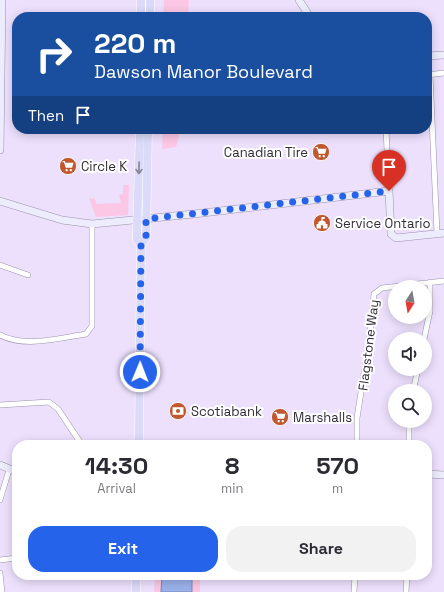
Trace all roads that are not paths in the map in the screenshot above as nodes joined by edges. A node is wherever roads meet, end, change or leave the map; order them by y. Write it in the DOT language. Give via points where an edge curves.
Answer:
graph roads {
  1 [pos="2,0"];
  2 [pos="141,0"];
  3 [pos="150,0"];
  4 [pos="299,0"];
  5 [pos="141,12"];
  6 [pos="150,12"];
  7 [pos="307,12"];
  8 [pos="1,50"];
  9 [pos="444,55"];
  10 [pos="432,56"];
  11 [pos="444,73"];
  12 [pos="432,75"];
  13 [pos="432,118"];
  14 [pos="0,132"];
  15 [pos="140,134"];
  16 [pos="148,134"];
  17 [pos="386,134"];
  18 [pos="0,150"];
  19 [pos="389,191"];
  20 [pos="0,201"];
  21 [pos="146,219"];
  22 [pos="138,220"];
  23 [pos="92,224"];
  24 [pos="440,233"];
  25 [pos="141,244"];
  26 [pos="0,265"];
  27 [pos="28,275"];
  28 [pos="444,281"];
  29 [pos="432,282"];
  30 [pos="388,287"];
  31 [pos="0,335"];
  32 [pos="0,405"];
  33 [pos="409,428"];
  34 [pos="79,440"];
  35 [pos="139,440"];
  36 [pos="357,440"];
  37 [pos="409,440"];
  38 [pos="0,465"];
  39 [pos="9,470"];
  40 [pos="12,471"];
  41 [pos="432,474"];
  42 [pos="444,475"];
  43 [pos="0,500"];
  44 [pos="12,559"];
  45 [pos="0,560"];
  46 [pos="0,573"];
  47 [pos="136,580"];
  48 [pos="355,580"];
  49 [pos="406,580"];
  50 [pos="2,592"];
  51 [pos="136,592"];
  52 [pos="354,592"];
  53 [pos="406,592"];
  1 -- 8 [label="street"];
  2 -- 5 [label="main road"];
  3 -- 6 [label="main road"];
  4 -- 7 [label="street"];
  8 -- 14 [label="street"];
  9 -- 10 [label="street"];
  11 -- 12 [label="street"];
  13 -- 24 [label="street"];
  14 -- 18 [label="street"];
  15 -- 22 [label="main road, one-way"];
  16 -- 21 [label="main road"];
  17 -- 19 [label="street"];
  19 -- 21 [label="street"];
  19 -- 24 [label="street" via="391,234 396,238"];
  20 -- 23 [label="street" via="62,220"];
  21 -- 22 [label="street"];
  21 -- 25 [label="main road" via="146,238"];
  22 -- 23 [label="street"];
  22 -- 25 [label="main road" via="138,239"];
  23 -- 31 [label="street" via="92,326 86,334 28,342"];
  25 -- 35 [label="main road"];
  26 -- 27 [label="street"];
  28 -- 29 [label="street, Flagstone Way"];
  30 -- 36 [label="street, Flagstone Way" via="374,294 357,418"];
  32 -- 34 [label="street" via="49,402 58,409"];
  33 -- 37 [label="street"];
  38 -- 39 [label="street"];
  39 -- 40 [label="street"];
  39 -- 43 [label="street"];
  41 -- 42 [label="street"];
  44 -- 45 [label="street"];
  46 -- 50 [label="street"];
  47 -- 51 [label="main road"];
  48 -- 52 [label="street"];
  49 -- 53 [label="street"];
}
